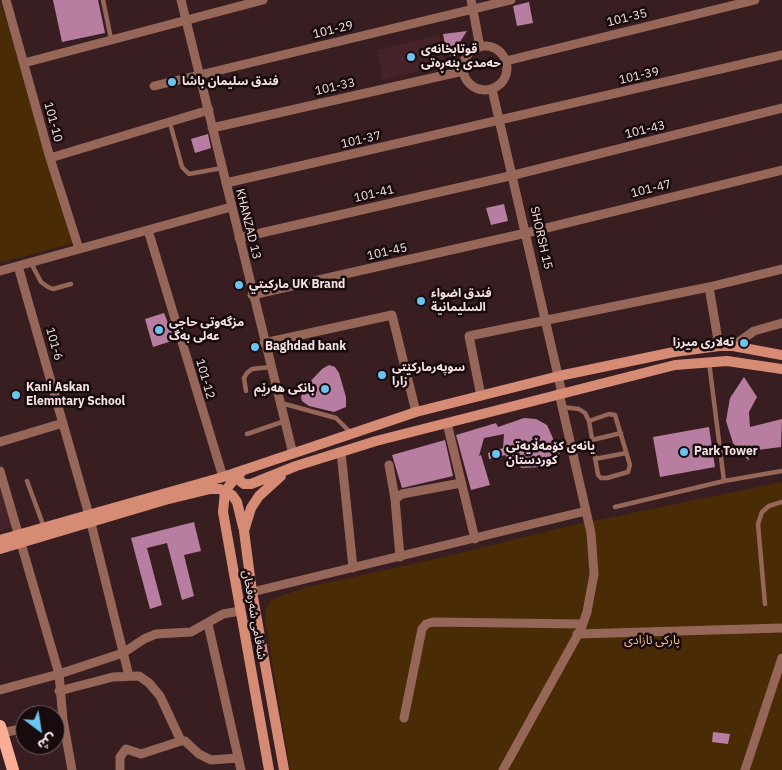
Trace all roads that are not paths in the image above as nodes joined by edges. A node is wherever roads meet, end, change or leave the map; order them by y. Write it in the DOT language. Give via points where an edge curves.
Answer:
graph roads {
  1 [pos="6,0"];
  2 [pos="103,0"];
  3 [pos="181,0"];
  4 [pos="263,0"];
  5 [pos="511,0"];
  6 [pos="755,0"];
  7 [pos="472,4"];
  8 [pos="186,19"];
  9 [pos="111,39"];
  10 [pos="480,47"];
  11 [pos="782,56"];
  12 [pos="506,61"];
  13 [pos="24,63"];
  14 [pos="463,71"];
  15 [pos="200,75"];
  16 [pos="154,86"];
  17 [pos="492,89"];
  18 [pos="782,108"];
  19 [pos="208,110"];
  20 [pos="170,121"];
  21 [pos="501,121"];
  22 [pos="212,128"];
  23 [pos="50,158"];
  24 [pos="222,168"];
  25 [pos="782,170"];
  26 [pos="514,175"];
  27 [pos="226,183"];
  28 [pos="232,207"];
  29 [pos="148,230"];
  30 [pos="526,233"];
  31 [pos="239,238"];
  32 [pos="79,249"];
  33 [pos="30,262"];
  34 [pos="18,266"];
  35 [pos="782,269"];
  36 [pos="0,271"];
  37 [pos="71,284"];
  38 [pos="708,287"];
  39 [pos="252,294"];
  40 [pos="547,320"];
  41 [pos="782,323"];
  42 [pos="264,343"];
  43 [pos="719,346"];
  44 [pos="733,346"];
  45 [pos="782,355"];
  46 [pos="709,361"];
  47 [pos="271,367"];
  48 [pos="782,369"];
  49 [pos="559,376"];
  50 [pos="246,391"];
  51 [pos="561,393"];
  52 [pos="481,396"];
  53 [pos="280,403"];
  54 [pos="562,407"];
  55 [pos="416,412"];
  56 [pos="285,421"];
  57 [pos="589,421"];
  58 [pos="63,423"];
  59 [pos="447,423"];
  60 [pos="351,433"];
  61 [pos="621,433"];
  62 [pos="247,434"];
  63 [pos="592,440"];
  64 [pos="0,442"];
  65 [pos="341,452"];
  66 [pos="626,453"];
  67 [pos="293,454"];
  68 [pos="595,459"];
  69 [pos="389,465"];
  70 [pos="296,466"];
  71 [pos="243,470"];
  72 [pos="782,471"];
  73 [pos="0,472"];
  74 [pos="223,476"];
  75 [pos="27,480"];
  76 [pos="724,481"];
  77 [pos="462,483"];
  78 [pos="225,491"];
  79 [pos="395,499"];
  80 [pos="782,502"];
  81 [pos="615,507"];
  82 [pos="586,511"];
  83 [pos="90,519"];
  84 [pos="45,528"];
  85 [pos="244,530"];
  86 [pos="20,539"];
  87 [pos="475,539"];
  88 [pos="0,540"];
  89 [pos="0,549"];
  90 [pos="400,557"];
  91 [pos="353,568"];
  92 [pos="252,592"];
  93 [pos="765,604"];
  94 [pos="240,610"];
  95 [pos="208,624"];
  96 [pos="582,624"];
  97 [pos="782,628"];
  98 [pos="577,634"];
  99 [pos="123,653"];
  100 [pos="782,658"];
  101 [pos="59,674"];
  102 [pos="129,676"];
  103 [pos="0,690"];
  104 [pos="59,691"];
  105 [pos="59,705"];
  106 [pos="404,718"];
  107 [pos="15,728"];
  108 [pos="1,729"];
  109 [pos="181,741"];
  110 [pos="65,744"];
  111 [pos="238,758"];
  112 [pos="13,770"];
  113 [pos="72,770"];
  114 [pos="120,770"];
  115 [pos="241,770"];
  116 [pos="269,770"];
  117 [pos="284,770"];
  118 [pos="503,770"];
  119 [pos="745,770"];
  1 -- 13 [label="street, 101-10"];
  2 -- 9 [label="lane"];
  3 -- 8 [label="street, KHANZAD 13"];
  4 -- 8 [label="street"];
  5 -- 7 [label="street, 101-29"];
  6 -- 12 [label="street, 101-35"];
  7 -- 10 [label="street"];
  7 -- 15 [label="street, 101-29"];
  8 -- 9 [label="street"];
  8 -- 15 [label="street, KHANZAD 13"];
  9 -- 13 [label="street"];
  10 -- 12 [label="street" via="493,48"];
  10 -- 14 [label="street" via="466,58"];
  11 -- 21 [label="street, 101-39"];
  12 -- 17 [label="street" via="506,75"];
  13 -- 23 [label="street, 101-10"];
  14 -- 17 [label="street" via="473,87 486,91"];
  14 -- 22 [label="street, 101-33"];
  15 -- 16 [label="street, 101-29"];
  15 -- 19 [label="street, KHANZAD 13"];
  17 -- 21 [label="street, SHORSH 15"];
  18 -- 26 [label="street, 101-43"];
  19 -- 20 [label="street"];
  19 -- 22 [label="street, KHANZAD 13"];
  20 -- 23 [label="street"];
  20 -- 24 [label="lane" via="182,167 189,174"];
  21 -- 26 [label="street, SHORSH 15"];
  21 -- 27 [label="street, 101-37"];
  22 -- 24 [label="street, KHANZAD 13"];
  23 -- 32 [label="street, 101-10"];
  24 -- 27 [label="street, KHANZAD 13"];
  25 -- 30 [label="street, 101-47"];
  26 -- 30 [label="street, SHORSH 15"];
  26 -- 31 [label="street, 101-41"];
  27 -- 28 [label="street, KHANZAD 13"];
  28 -- 29 [label="street"];
  28 -- 31 [label="street, KHANZAD 13"];
  29 -- 32 [label="street"];
  29 -- 74 [label="street, 101-12"];
  30 -- 39 [label="street, 101-45"];
  30 -- 40 [label="street, SHORSH 15"];
  31 -- 39 [label="street, KHANZAD 13"];
  32 -- 33 [label="street"];
  33 -- 34 [label="street"];
  33 -- 37 [label="lane" via="41,282 48,287 53,289"];
  34 -- 36 [label="street"];
  34 -- 58 [label="street, 101-6"];
  35 -- 38 [label="street"];
  38 -- 40 [label="street"];
  38 -- 43 [label="street"];
  39 -- 42 [label="street, KHANZAD 13"];
  40 -- 49 [label="street, SHORSH 15"];
  40 -- 52 [label="street" via="468,336"];
  41 -- 44 [label="street" via="754,331"];
  42 -- 47 [label="street, KHANZAD 13"];
  42 -- 55 [label="street" via="392,314"];
  43 -- 44 [label="main road"];
  43 -- 49 [label="main road"];
  44 -- 45 [label="main road"];
  46 -- 48 [label="main road" via="752,363"];
  46 -- 51 [label="main road" via="675,365"];
  46 -- 76 [label="lane"];
  47 -- 50 [label="lane" via="252,369 247,373 244,378"];
  47 -- 53 [label="street, KHANZAD 13"];
  49 -- 51 [label="street, SHORSH 15"];
  49 -- 52 [label="main road"];
  51 -- 54 [label="street, SHORSH 15"];
  51 -- 59 [label="main road"];
  52 -- 55 [label="main road"];
  53 -- 56 [label="street, KHANZAD 13"];
  53 -- 60 [label="lane" via="336,418"];
  54 -- 57 [label="lane" via="579,409"];
  54 -- 82 [label="street, SHORSH 15"];
  55 -- 60 [label="main road"];
  56 -- 62 [label="lane"];
  56 -- 67 [label="street, KHANZAD 13"];
  57 -- 61 [label="lane" via="615,415"];
  57 -- 63 [label="lane"];
  58 -- 64 [label="street"];
  58 -- 83 [label="street, 101-6"];
  59 -- 65 [label="main road"];
  59 -- 77 [label="street"];
  60 -- 67 [label="main road"];
  61 -- 63 [label="lane"];
  61 -- 66 [label="lane"];
  63 -- 68 [label="lane"];
  65 -- 70 [label="main road"];
  65 -- 91 [label="street"];
  66 -- 68 [label="lane"];
  66 -- 68 [label="lane" via="630,465 628,472 607,478 598,475"];
  67 -- 70 [label="main road"];
  67 -- 71 [label="main road"];
  69 -- 79 [label="street"];
  70 -- 71 [label="main road" via="248,484 239,480"];
  70 -- 85 [label="main road" via="258,496"];
  71 -- 74 [label="main road"];
  71 -- 78 [label="main road"];
  72 -- 76 [label="lane"];
  73 -- 86 [label="street"];
  74 -- 83 [label="main road"];
  75 -- 84 [label="lane"];
  76 -- 81 [label="lane"];
  77 -- 79 [label="street" via="402,494"];
  77 -- 87 [label="street"];
  78 -- 83 [label="main road" via="210,489"];
  78 -- 85 [label="main road" via="232,494 237,502"];
  78 -- 94 [label="main road, شەقامی شەرەفخان" via="223,512"];
  79 -- 90 [label="street"];
  80 -- 93 [label="lane" via="768,506 758,524"];
  82 -- 87 [label="street"];
  82 -- 96 [label="street, SHORSH 15" via="594,574"];
  83 -- 84 [label="main road"];
  83 -- 86 [label="main road"];
  83 -- 99 [label="street, 101-6"];
  84 -- 86 [label="main road"];
  85 -- 92 [label="main road"];
  86 -- 88 [label="main road"];
  86 -- 89 [label="main road"];
  86 -- 101 [label="street"];
  87 -- 90 [label="street"];
  90 -- 91 [label="street"];
  91 -- 92 [label="street"];
  92 -- 117 [label="main road"];
  94 -- 95 [label="street" via="223,614"];
  94 -- 116 [label="main road, شەقامی شەرەفخان"];
  95 -- 99 [label="street" via="191,632 150,636"];
  95 -- 111 [label="street"];
  96 -- 98 [label="street, SHORSH 15"];
  96 -- 106 [label="street" via="426,624 422,629"];
  97 -- 98 [label="street"];
  98 -- 118 [label="street, SHORSH 15"];
  99 -- 101 [label="street"];
  99 -- 102 [label="street, 101-6"];
  100 -- 119 [label="street"];
  101 -- 103 [label="street"];
  101 -- 104 [label="street"];
  102 -- 104 [label="street"];
  102 -- 109 [label="street" via="139,676 160,696"];
  104 -- 105 [label="street"];
  107 -- 108 [label="street"];
  108 -- 112 [label="main road"];
  109 -- 111 [label="street" via="211,760"];
  109 -- 114 [label="street" via="142,754 126,749 120,757"];
  110 -- 113 [label="street"];
  111 -- 115 [label="street"];
}
